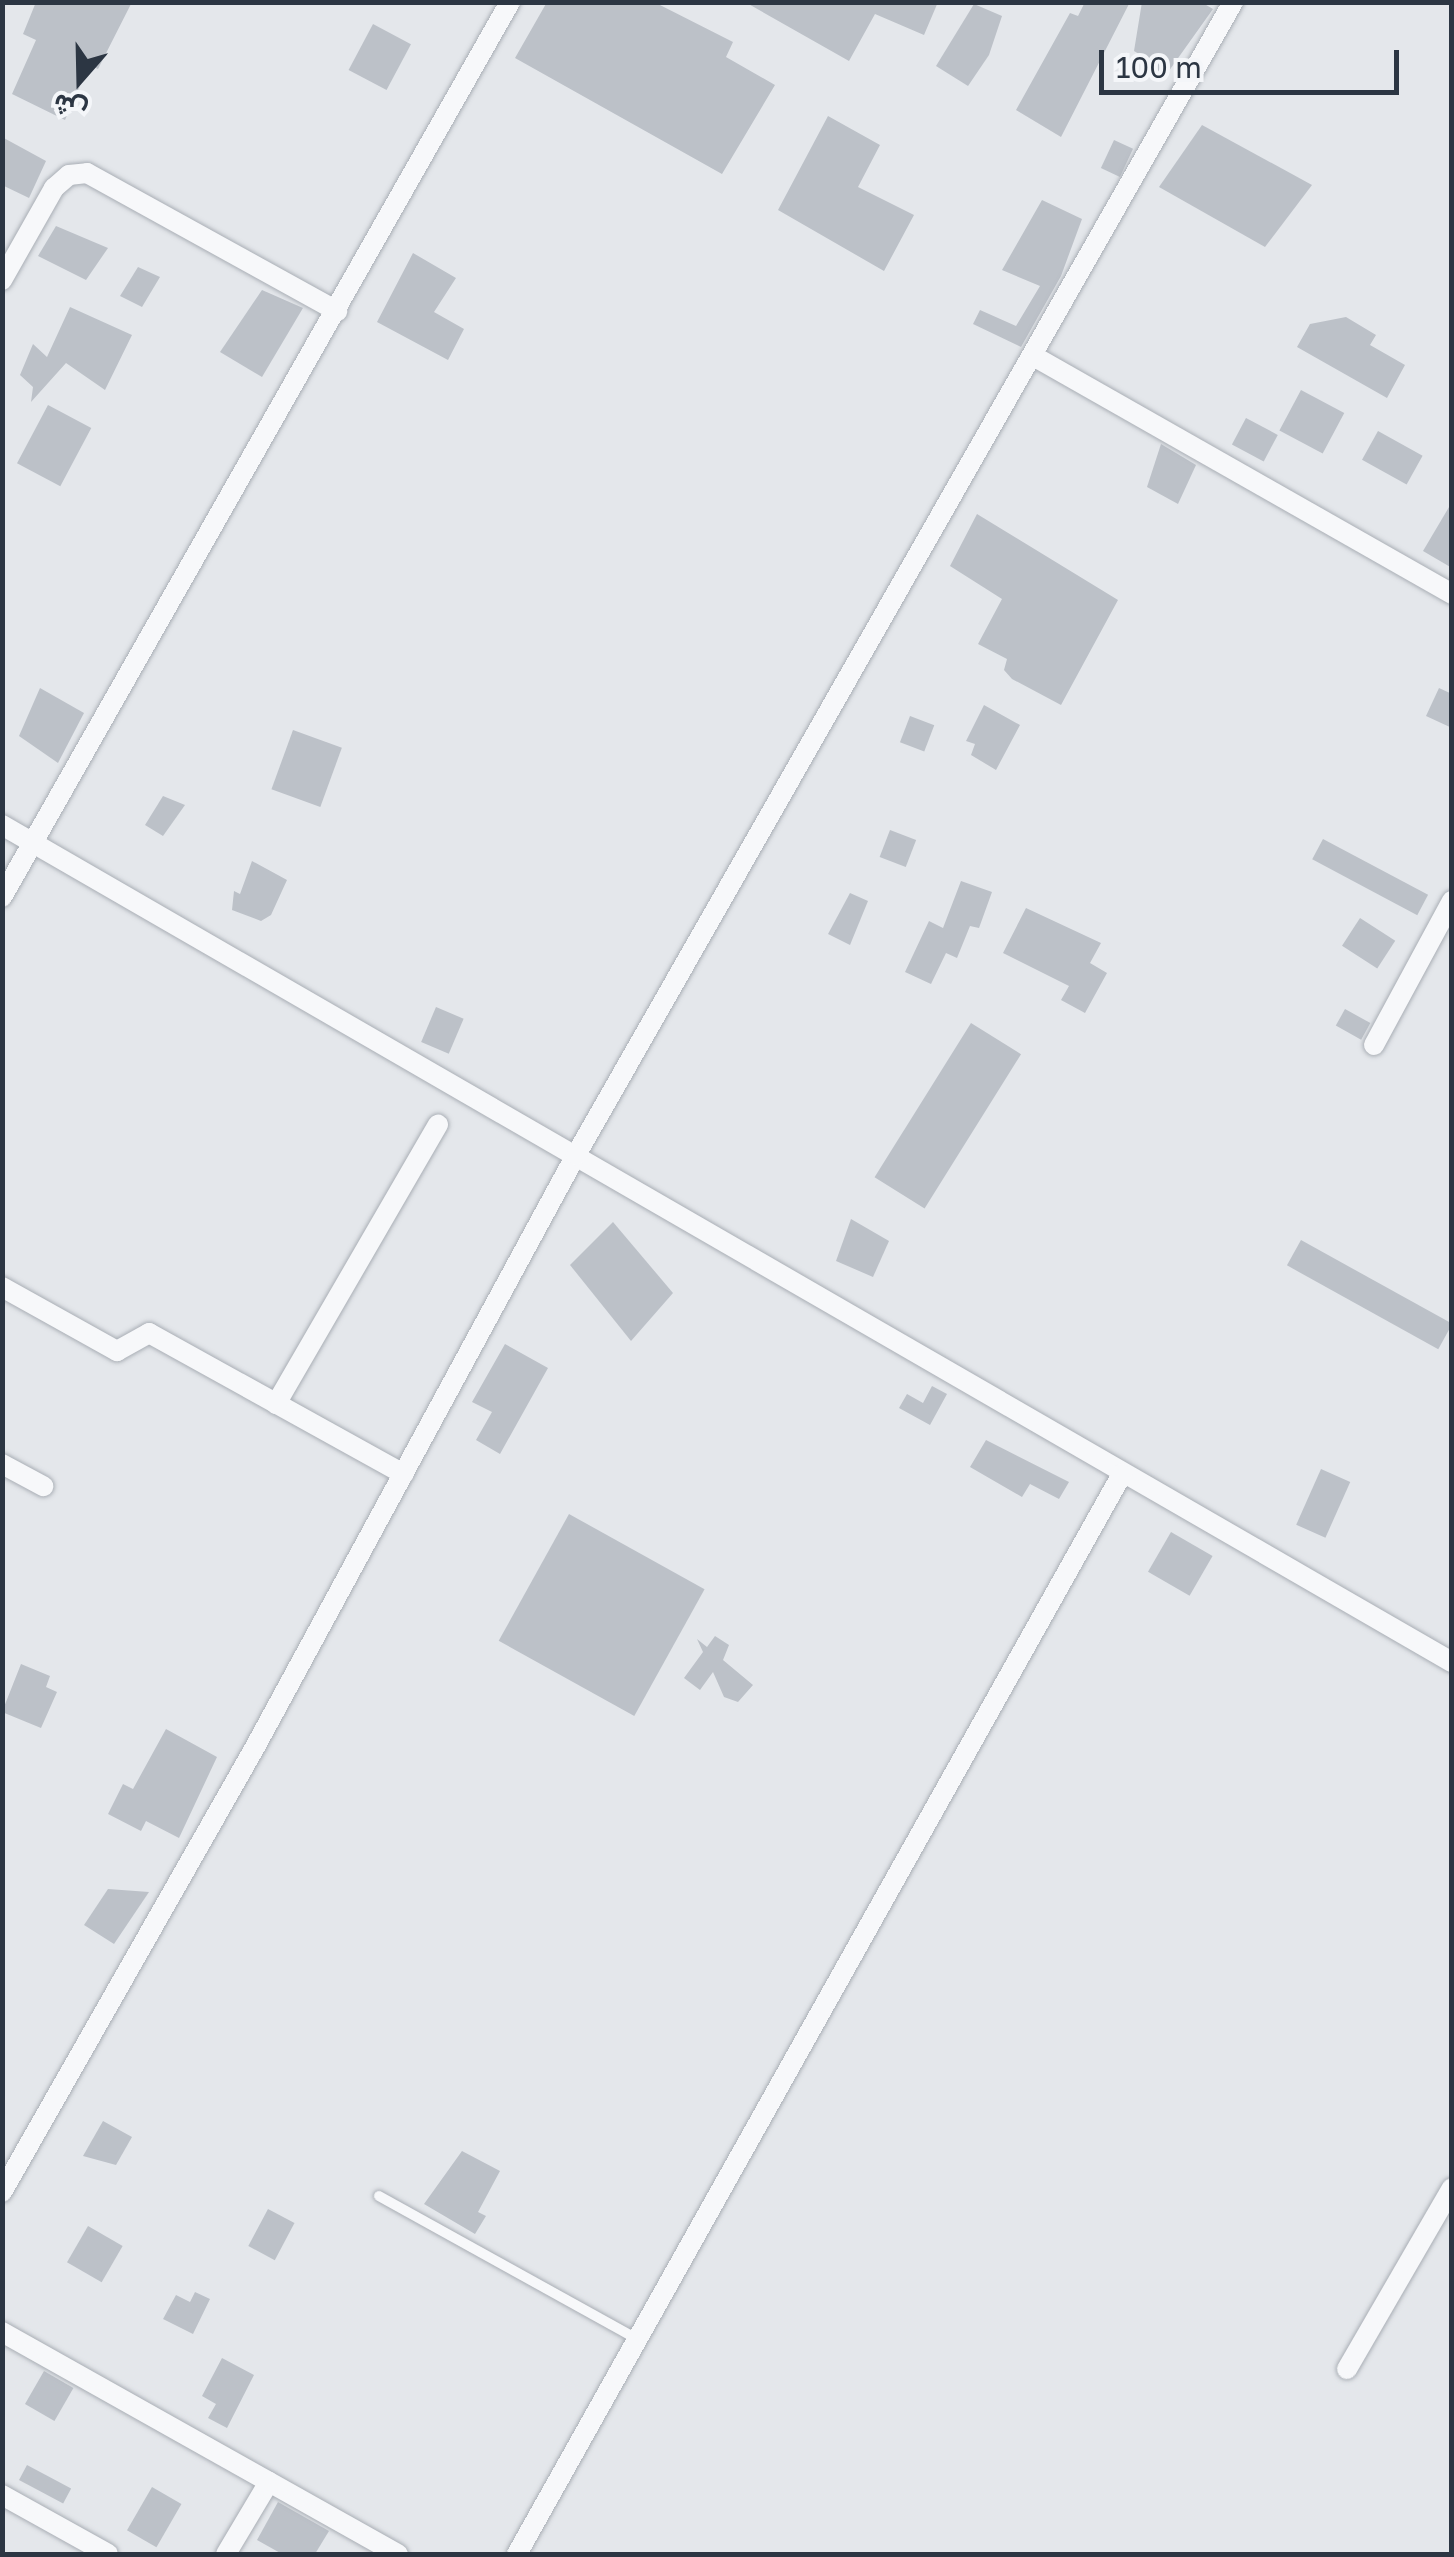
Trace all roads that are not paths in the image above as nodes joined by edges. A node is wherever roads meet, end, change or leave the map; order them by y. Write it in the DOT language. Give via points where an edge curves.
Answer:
graph roads {
  1 [pos="510,2"];
  2 [pos="1233,2"];
  3 [pos="2,280"];
  4 [pos="337,312"];
  5 [pos="1035,357"];
  6 [pos="1452,594"];
  7 [pos="2,825"];
  8 [pos="32,841"];
  9 [pos="2,897"];
  10 [pos="1452,901"];
  11 [pos="1374,1046"];
  12 [pos="438,1124"];
  13 [pos="576,1156"];
  14 [pos="2,1288"];
  15 [pos="276,1404"];
  16 [pos="2,1464"];
  17 [pos="403,1474"];
  18 [pos="1122,1474"];
  19 [pos="43,1486"];
  20 [pos="1452,1662"];
  21 [pos="1452,2188"];
  22 [pos="2,2192"];
  23 [pos="379,2196"];
  24 [pos="2,2332"];
  25 [pos="637,2340"];
  26 [pos="1347,2369"];
  27 [pos="269,2482"];
  28 [pos="2,2495"];
  29 [pos="108,2554"];
  30 [pos="226,2554"];
  31 [pos="398,2554"];
  32 [pos="517,2554"];
  1 -- 4 [label="street"];
  2 -- 5 [label="street"];
  3 -- 4 [label="street" via="54,188 69,175 87,172"];
  4 -- 8 [label="street"];
  5 -- 6 [label="street"];
  5 -- 13 [label="street"];
  7 -- 8 [label="street"];
  8 -- 9 [label="street"];
  8 -- 13 [label="street"];
  10 -- 11 [label="street"];
  12 -- 15 [label="street"];
  13 -- 17 [label="street"];
  13 -- 18 [label="street"];
  14 -- 15 [label="street" via="116,1351 149,1333"];
  15 -- 17 [label="street"];
  16 -- 19 [label="street"];
  17 -- 22 [label="street"];
  18 -- 20 [label="street"];
  18 -- 25 [label="street"];
  21 -- 26 [label="street"];
  23 -- 25 [label="lane"];
  24 -- 27 [label="street"];
  25 -- 32 [label="street"];
  27 -- 30 [label="street"];
  27 -- 31 [label="street"];
  28 -- 29 [label="street"];
}
